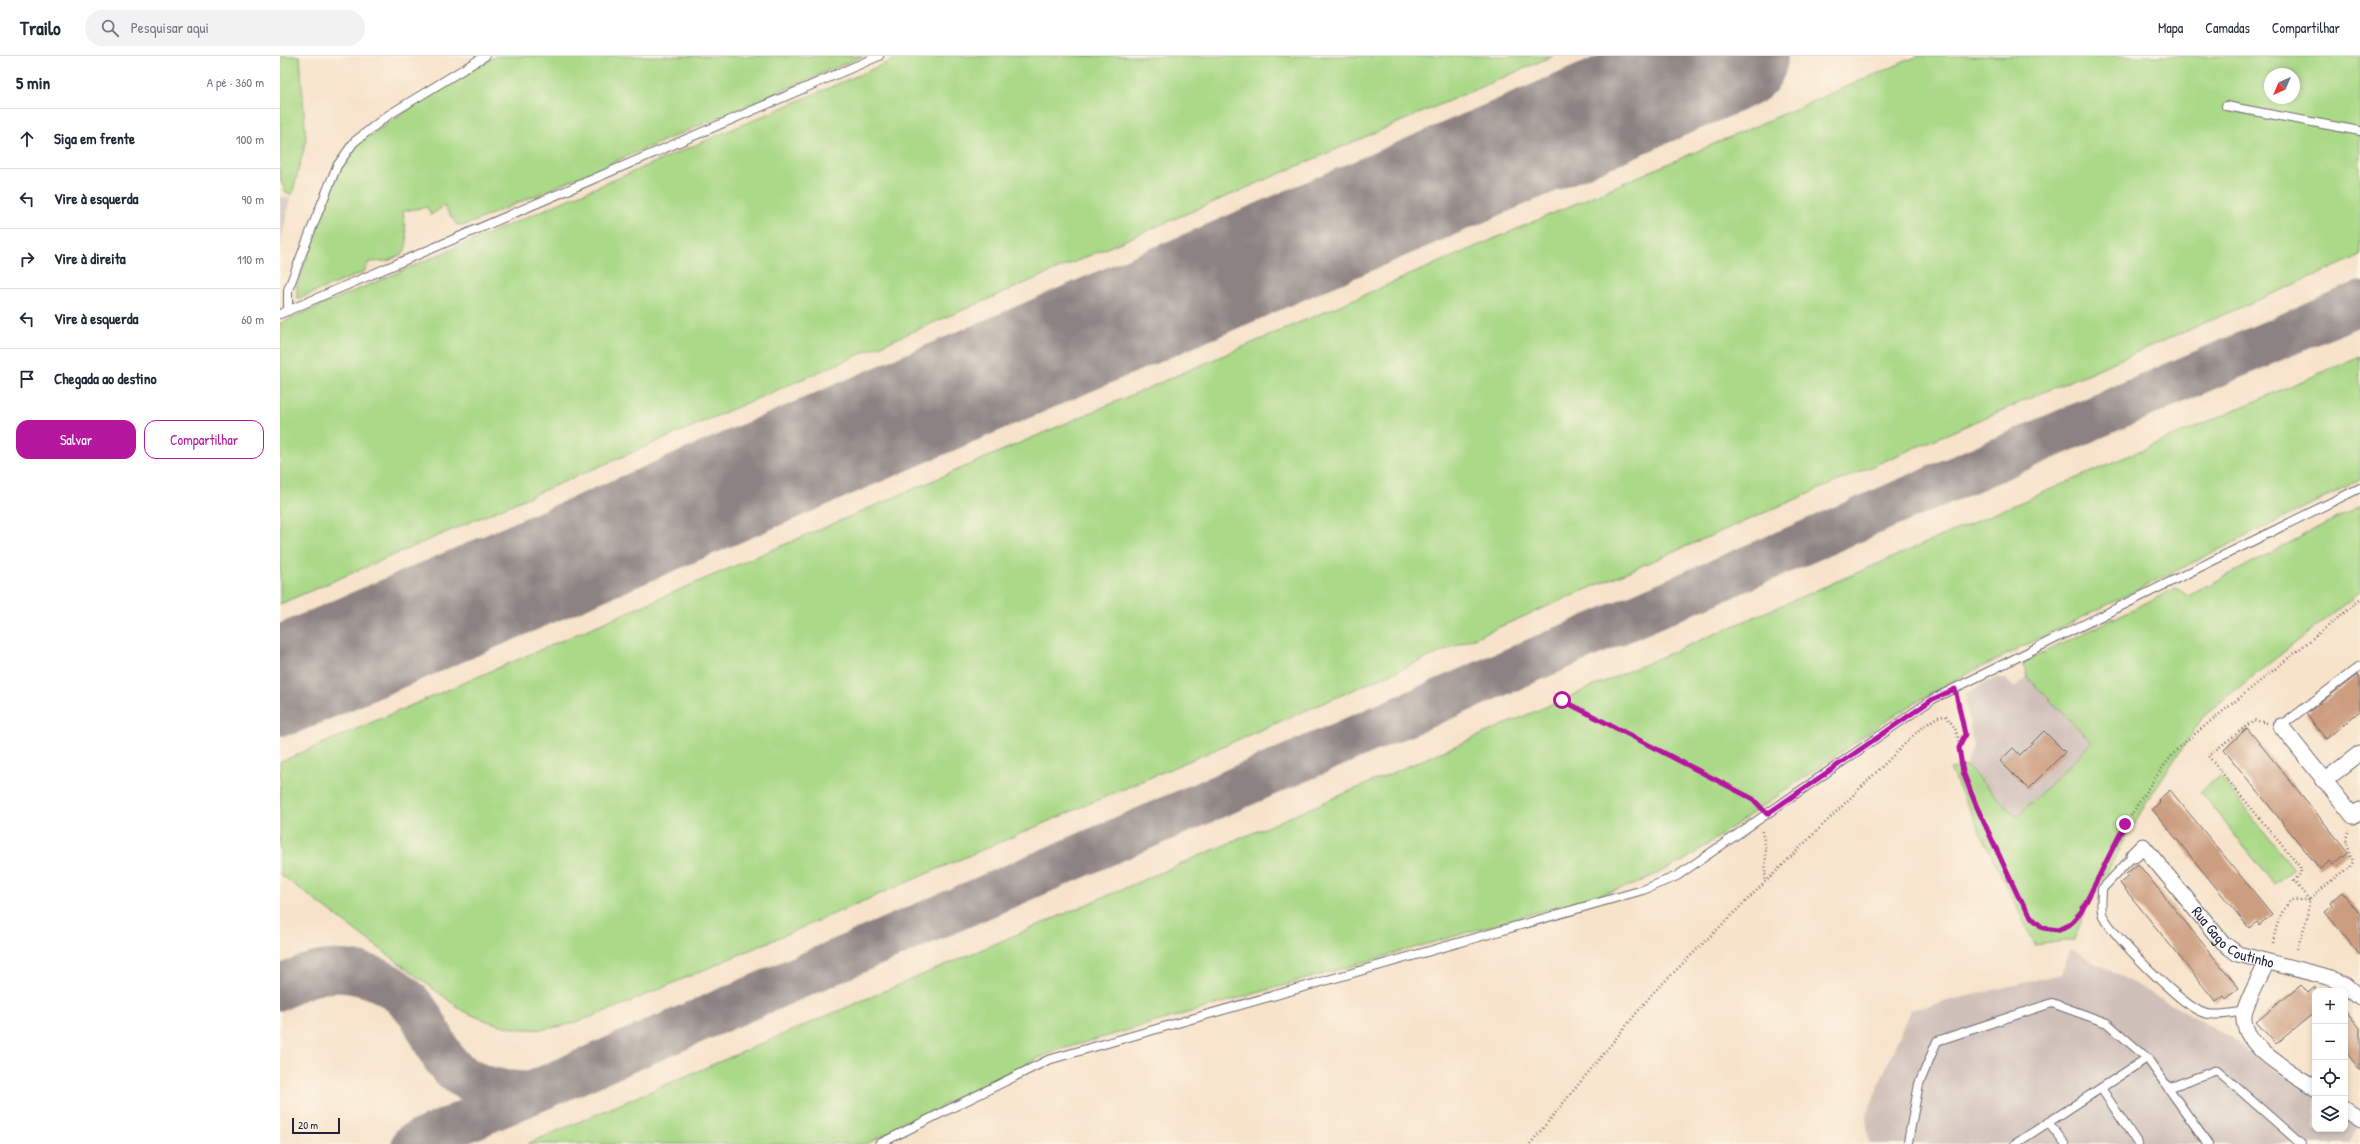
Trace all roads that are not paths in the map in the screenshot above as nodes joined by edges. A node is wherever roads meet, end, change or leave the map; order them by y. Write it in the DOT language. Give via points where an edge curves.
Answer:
graph roads {
  1 [pos="485,56"];
  2 [pos="879,56"];
  3 [pos="2226,106"];
  4 [pos="2360,131"];
  5 [pos="284,313"];
  6 [pos="2360,488"];
  7 [pos="2360,666"];
  8 [pos="2281,726"];
  9 [pos="2360,753"];
  10 [pos="2324,781"];
  11 [pos="2356,813"];
  12 [pos="2134,855"];
  13 [pos="2266,962"];
  14 [pos="2360,998"];
  15 [pos="2245,1011"];
  16 [pos="2147,1058"];
  17 [pos="2312,1086"];
  18 [pos="2101,1088"];
  19 [pos="2168,1088"];
  20 [pos="2348,1110"];
  21 [pos="2360,1119"];
  22 [pos="2048,1122"];
  23 [pos="1908,1143"];
  24 [pos="879,1144"];
  25 [pos="2015,1144"];
  26 [pos="2065,1144"];
  27 [pos="2138,1144"];
  28 [pos="2208,1144"];
  29 [pos="2301,1144"];
  1 -- 5 [label="lane" via="387,116 354,142 337,166 288,290"];
  2 -- 5 [label="lane"];
  3 -- 4 [label="lane"];
  6 -- 24 [label="lane" via="1933,699 1677,876 1643,890 1048,1060"];
  7 -- 8 [label="lane"];
  8 -- 10 [label="street"];
  9 -- 10 [label="street"];
  10 -- 11 [label="street"];
  12 -- 13 [label="street, Rua Gago Coutinho" via="2143,846 2223,943 2238,954"];
  12 -- 15 [label="lane" via="2102,889 2102,915 2120,938 2170,989 2200,1011 2217,1016"];
  13 -- 14 [label="street, Rua Gago Coutinho" via="2331,978 2345,985"];
  13 -- 15 [label="street"];
  15 -- 17 [label="street" via="2245,1026 2262,1052"];
  16 -- 18 [label="lane"];
  16 -- 19 [label="lane"];
  16 -- 23 [label="lane" via="2107,1023 2052,1004 1937,1041 1918,1084"];
  18 -- 22 [label="lane"];
  18 -- 27 [label="lane"];
  19 -- 28 [label="lane"];
  19 -- 29 [label="lane" via="2217,1070"];
  20 -- 21 [label="street"];
  22 -- 25 [label="lane"];
  22 -- 26 [label="lane"];
}
